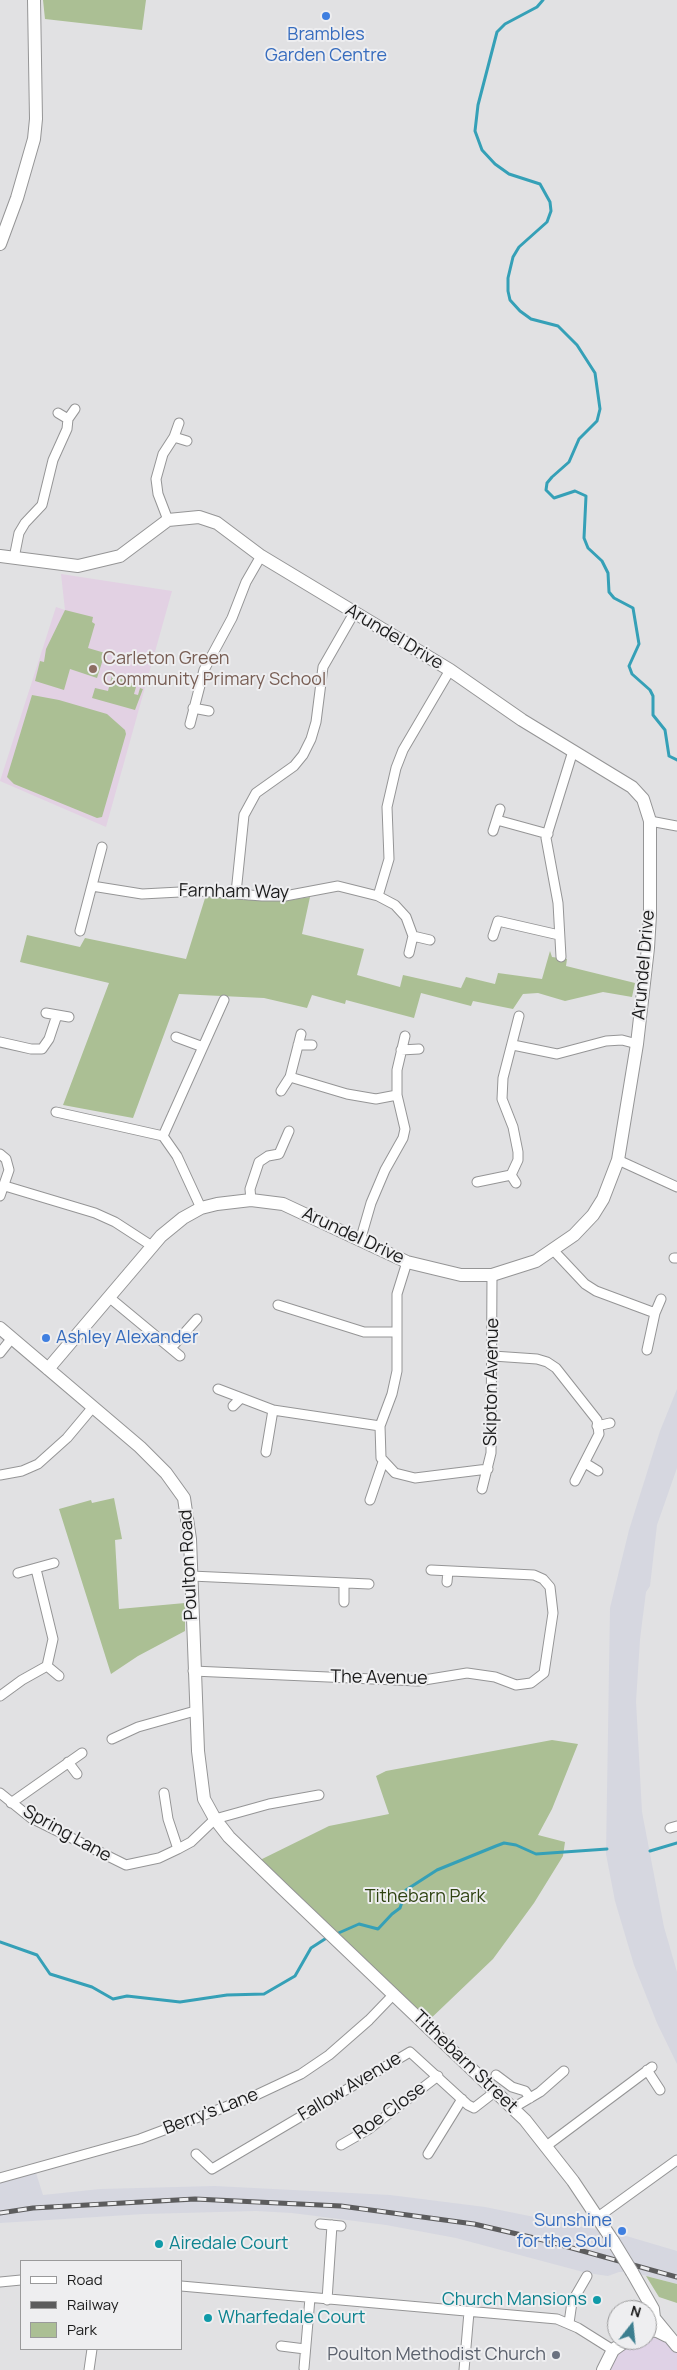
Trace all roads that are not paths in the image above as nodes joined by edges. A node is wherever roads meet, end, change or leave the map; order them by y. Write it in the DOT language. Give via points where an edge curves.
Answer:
graph roads {
  1 [pos="34,0"];
  2 [pos="0,244"];
  3 [pos="75,409"];
  4 [pos="58,412"];
  5 [pos="68,419"];
  6 [pos="179,423"];
  7 [pos="174,437"];
  8 [pos="187,441"];
  9 [pos="168,520"];
  10 [pos="0,556"];
  11 [pos="261,556"];
  12 [pos="14,558"];
  13 [pos="354,613"];
  14 [pos="450,670"];
  15 [pos="193,708"];
  16 [pos="209,711"];
  17 [pos="190,724"];
  18 [pos="573,751"];
  19 [pos="500,809"];
  20 [pos="497,820"];
  21 [pos="650,821"];
  22 [pos="677,826"];
  23 [pos="493,831"];
  24 [pos="548,834"];
  25 [pos="102,847"];
  26 [pos="92,886"];
  27 [pos="236,893"];
  28 [pos="378,896"];
  29 [pos="80,931"];
  30 [pos="559,935"];
  31 [pos="413,936"];
  32 [pos="493,936"];
  33 [pos="430,940"];
  34 [pos="409,953"];
  35 [pos="561,957"];
  36 [pos="224,1000"];
  37 [pos="46,1013"];
  38 [pos="57,1015"];
  39 [pos="519,1016"];
  40 [pos="69,1017"];
  41 [pos="301,1034"];
  42 [pos="405,1036"];
  43 [pos="176,1037"];
  44 [pos="0,1042"];
  45 [pos="637,1044"];
  46 [pos="298,1045"];
  47 [pos="312,1045"];
  48 [pos="513,1045"];
  49 [pos="202,1048"];
  50 [pos="419,1049"];
  51 [pos="401,1050"];
  52 [pos="290,1077"];
  53 [pos="281,1091"];
  54 [pos="397,1095"];
  55 [pos="56,1112"];
  56 [pos="289,1131"];
  57 [pos="163,1136"];
  58 [pos="0,1154"];
  59 [pos="618,1160"];
  60 [pos="511,1175"];
  61 [pos="477,1182"];
  62 [pos="516,1183"];
  63 [pos="5,1186"];
  64 [pos="677,1187"];
  65 [pos="0,1196"];
  66 [pos="251,1200"];
  67 [pos="201,1208"];
  68 [pos="360,1241"];
  69 [pos="152,1246"];
  70 [pos="554,1251"];
  71 [pos="407,1262"];
  72 [pos="492,1274"];
  73 [pos="110,1298"];
  74 [pos="661,1298"];
  75 [pos="278,1305"];
  76 [pos="298,1313"];
  77 [pos="655,1314"];
  78 [pos="197,1319"];
  79 [pos="294,1322"];
  80 [pos="0,1328"];
  81 [pos="395,1332"];
  82 [pos="12,1338"];
  83 [pos="171,1348"];
  84 [pos="647,1350"];
  85 [pos="0,1352"];
  86 [pos="180,1356"];
  87 [pos="493,1356"];
  88 [pos="48,1369"];
  89 [pos="218,1388"];
  90 [pos="241,1398"];
  91 [pos="233,1406"];
  92 [pos="93,1408"];
  93 [pos="273,1410"];
  94 [pos="610,1423"];
  95 [pos="380,1426"];
  96 [pos="597,1426"];
  97 [pos="266,1452"];
  98 [pos="383,1462"];
  99 [pos="585,1464"];
  100 [pos="488,1469"];
  101 [pos="598,1471"];
  102 [pos="0,1475"];
  103 [pos="575,1481"];
  104 [pos="482,1489"];
  105 [pos="370,1500"];
  106 [pos="54,1563"];
  107 [pos="36,1569"];
  108 [pos="431,1570"];
  109 [pos="448,1571"];
  110 [pos="18,1573"];
  111 [pos="191,1576"];
  112 [pos="447,1582"];
  113 [pos="344,1583"];
  114 [pos="369,1584"];
  115 [pos="344,1602"];
  116 [pos="47,1666"];
  117 [pos="193,1671"];
  118 [pos="59,1676"];
  119 [pos="0,1696"];
  120 [pos="195,1712"];
  121 [pos="112,1739"];
  122 [pos="82,1753"];
  123 [pos="68,1762"];
  124 [pos="77,1774"];
  125 [pos="0,1793"];
  126 [pos="164,1793"];
  127 [pos="319,1795"];
  128 [pos="11,1803"];
  129 [pos="215,1819"];
  130 [pos="178,1849"];
  131 [pos="394,1994"];
  132 [pos="564,2071"];
  133 [pos="496,2075"];
  134 [pos="438,2076"];
  135 [pos="660,2090"];
  136 [pos="496,2091"];
  137 [pos="530,2098"];
  138 [pos="462,2099"];
  139 [pos="513,2108"];
  140 [pos="341,2145"];
  141 [pos="545,2147"];
  142 [pos="196,2154"];
  143 [pos="428,2154"];
  144 [pos="676,2164"];
  145 [pos="0,2178"];
  146 [pos="598,2217"];
  147 [pos="320,2224"];
  148 [pos="587,2276"];
  149 [pos="20,2280"];
  150 [pos="0,2282"];
  151 [pos="182,2286"];
  152 [pos="310,2298"];
  153 [pos="327,2300"];
  154 [pos="648,2300"];
  155 [pos="469,2312"];
  156 [pos="569,2323"];
  157 [pos="657,2331"];
  158 [pos="674,2342"];
  159 [pos="281,2346"];
  160 [pos="607,2346"];
  161 [pos="305,2349"];
  162 [pos="92,2350"];
  163 [pos="614,2350"];
  164 [pos="304,2368"];
  165 [pos="89,2370"];
  166 [pos="464,2370"];
  167 [pos="603,2370"];
  1 -- 2 [label="street" via="34,139"];
  3 -- 5 [label="street"];
  4 -- 5 [label="street"];
  5 -- 12 [label="street" via="42,505 24,523"];
  6 -- 7 [label="street"];
  7 -- 8 [label="street"];
  7 -- 9 [label="street" via="163,454 156,479"];
  9 -- 11 [label="street, Arundel Drive" via="199,516 217,522"];
  9 -- 12 [label="street" via="129,550 96,563 65,565"];
  10 -- 12 [label="street"];
  11 -- 13 [label="street, Arundel Drive"];
  11 -- 15 [label="street" via="204,670"];
  13 -- 14 [label="street, Arundel Drive"];
  13 -- 27 [label="street" via="323,667 316,722 303,755 294,766 256,793 244,815"];
  14 -- 18 [label="street, Arundel Drive"];
  14 -- 28 [label="street" via="403,750 396,768 387,807 389,859"];
  15 -- 16 [label="street"];
  15 -- 17 [label="street"];
  18 -- 21 [label="street, Arundel Drive" via="636,790 643,799"];
  18 -- 24 [label="street"];
  19 -- 20 [label="street"];
  20 -- 23 [label="street"];
  20 -- 24 [label="street"];
  21 -- 22 [label="street"];
  21 -- 45 [label="street, Arundel Drive" via="650,915"];
  24 -- 30 [label="street"];
  25 -- 26 [label="street"];
  26 -- 27 [label="street, Farnham Way" via="142,894 178,891"];
  26 -- 29 [label="street"];
  27 -- 28 [label="street, Farnham Way" via="286,896 338,886"];
  28 -- 31 [label="street, Farnham Way" via="395,905 406,917"];
  30 -- 32 [label="street" via="498,921"];
  30 -- 35 [label="street"];
  31 -- 33 [label="street"];
  31 -- 34 [label="street"];
  36 -- 49 [label="street"];
  37 -- 38 [label="street"];
  38 -- 40 [label="street"];
  38 -- 44 [label="street" via="42,1049"];
  39 -- 48 [label="street"];
  41 -- 46 [label="street"];
  42 -- 51 [label="street"];
  43 -- 49 [label="street"];
  45 -- 48 [label="street" via="622,1040 606,1041 557,1054"];
  45 -- 59 [label="street, Arundel Drive"];
  46 -- 47 [label="street"];
  46 -- 52 [label="street"];
  48 -- 60 [label="street" via="503,1078 502,1099 518,1152"];
  49 -- 57 [label="street"];
  50 -- 51 [label="street"];
  51 -- 54 [label="street"];
  52 -- 53 [label="street"];
  52 -- 54 [label="street" via="347,1094 376,1098"];
  54 -- 68 [label="street" via="405,1129 403,1138 371,1203"];
  55 -- 57 [label="street"];
  56 -- 66 [label="street" via="279,1154 259,1162 250,1189"];
  57 -- 67 [label="street" via="177,1156"];
  58 -- 63 [label="street" via="8,1164"];
  59 -- 64 [label="street"];
  59 -- 70 [label="street, Arundel Drive" via="593,1215"];
  60 -- 61 [label="street"];
  60 -- 62 [label="street"];
  63 -- 65 [label="street"];
  63 -- 69 [label="street" via="95,1213"];
  66 -- 67 [label="street, Arundel Drive"];
  66 -- 68 [label="street, Arundel Drive" via="282,1204"];
  67 -- 69 [label="street, Arundel Drive" via="173,1226"];
  68 -- 71 [label="street, Arundel Drive"];
  69 -- 73 [label="street, Arundel Drive"];
  70 -- 72 [label="street, Arundel Drive" via="536,1262"];
  70 -- 77 [label="street" via="585,1284 596,1291"];
  71 -- 72 [label="street, Arundel Drive" via="461,1275"];
  71 -- 81 [label="street" via="397,1294"];
  72 -- 87 [label="street, Skipton Avenue"];
  73 -- 83 [label="street"];
  73 -- 88 [label="street, Arundel Drive"];
  74 -- 77 [label="street"];
  75 -- 76 [label="street"];
  76 -- 79 [label="street"];
  76 -- 81 [label="street" via="364,1332"];
  77 -- 84 [label="street"];
  78 -- 83 [label="street"];
  80 -- 82 [label="street, Poulton Road"];
  81 -- 95 [label="street" via="397,1371"];
  82 -- 85 [label="street"];
  82 -- 88 [label="street, Poulton Road"];
  83 -- 86 [label="street"];
  87 -- 96 [label="street" via="537,1359 556,1368 597,1420"];
  87 -- 100 [label="street, Skipton Avenue" via="492,1453"];
  88 -- 92 [label="street, Poulton Road"];
  89 -- 90 [label="street"];
  90 -- 91 [label="street"];
  90 -- 93 [label="street"];
  92 -- 102 [label="street" via="38,1464"];
  92 -- 111 [label="street, Poulton Road" via="140,1447 181,1491 186,1504"];
  93 -- 95 [label="street"];
  93 -- 97 [label="street"];
  94 -- 96 [label="street"];
  95 -- 98 [label="street" via="379,1448"];
  96 -- 99 [label="street" via="599,1434"];
  98 -- 100 [label="street" via="395,1474 416,1478"];
  98 -- 105 [label="street"];
  99 -- 101 [label="street"];
  99 -- 103 [label="street"];
  100 -- 104 [label="street, Skipton Avenue"];
  106 -- 107 [label="street"];
  107 -- 110 [label="street"];
  107 -- 116 [label="street" via="54,1638"];
  108 -- 109 [label="street, The Avenue"];
  109 -- 112 [label="street"];
  109 -- 117 [label="street, The Avenue" via="534,1575 543,1579 550,1587 553,1613 544,1673 531,1683 516,1685 495,1677 467,1673 418,1681"];
  111 -- 113 [label="street"];
  111 -- 117 [label="street, Poulton Road"];
  113 -- 114 [label="street"];
  113 -- 115 [label="street"];
  116 -- 118 [label="street"];
  116 -- 119 [label="street"];
  117 -- 120 [label="street, Poulton Road"];
  120 -- 121 [label="street" via="145,1724"];
  120 -- 129 [label="street, Poulton Road" via="204,1798"];
  122 -- 123 [label="street"];
  123 -- 124 [label="street"];
  123 -- 128 [label="street"];
  125 -- 128 [label="street, Spring Lane"];
  126 -- 130 [label="street"];
  127 -- 129 [label="street"];
  128 -- 130 [label="street, Spring Lane" via="31,1818 126,1865 159,1858"];
  129 -- 130 [label="street, Spring Lane" via="191,1842"];
  129 -- 131 [label="street, Tithebarn Street"];
  131 -- 136 [label="street, Tithebarn Street"];
  131 -- 145 [label="street, Berry's Lane" via="329,2055 252,2098 149,2136"];
  132 -- 137 [label="street"];
  133 -- 137 [label="street" via="512,2087 525,2091"];
  134 -- 138 [label="street, Fallow Avenue"];
  134 -- 140 [label="street, Roe Close" via="369,2129"];
  134 -- 142 [label="street, Fallow Avenue" via="410,2052 212,2169"];
  135 -- 141 [label="street" via="650,2069"];
  136 -- 138 [label="street" via="474,2108"];
  136 -- 139 [label="street, Tithebarn Street"];
  137 -- 139 [label="street"];
  138 -- 143 [label="street"];
  139 -- 141 [label="street, Tithebarn Street"];
  141 -- 146 [label="street, Tithebarn Street"];
  144 -- 146 [label="street"];
  146 -- 154 [label="street, Tithebarn Street, bridge"];
  147 -- 153 [label="street" via="336,2226"];
  148 -- 156 [label="street" via="572,2302"];
  149 -- 150 [label="street"];
  151 -- 152 [label="street"];
  152 -- 153 [label="street"];
  152 -- 161 [label="street"];
  153 -- 155 [label="street"];
  155 -- 156 [label="street" via="541,2317"];
  155 -- 166 [label="street"];
  156 -- 160 [label="street"];
  157 -- 158 [label="street, Tithebarn Street"];
  159 -- 161 [label="street"];
  161 -- 164 [label="street"];
  162 -- 165 [label="street"];
  163 -- 167 [label="street"];
}
